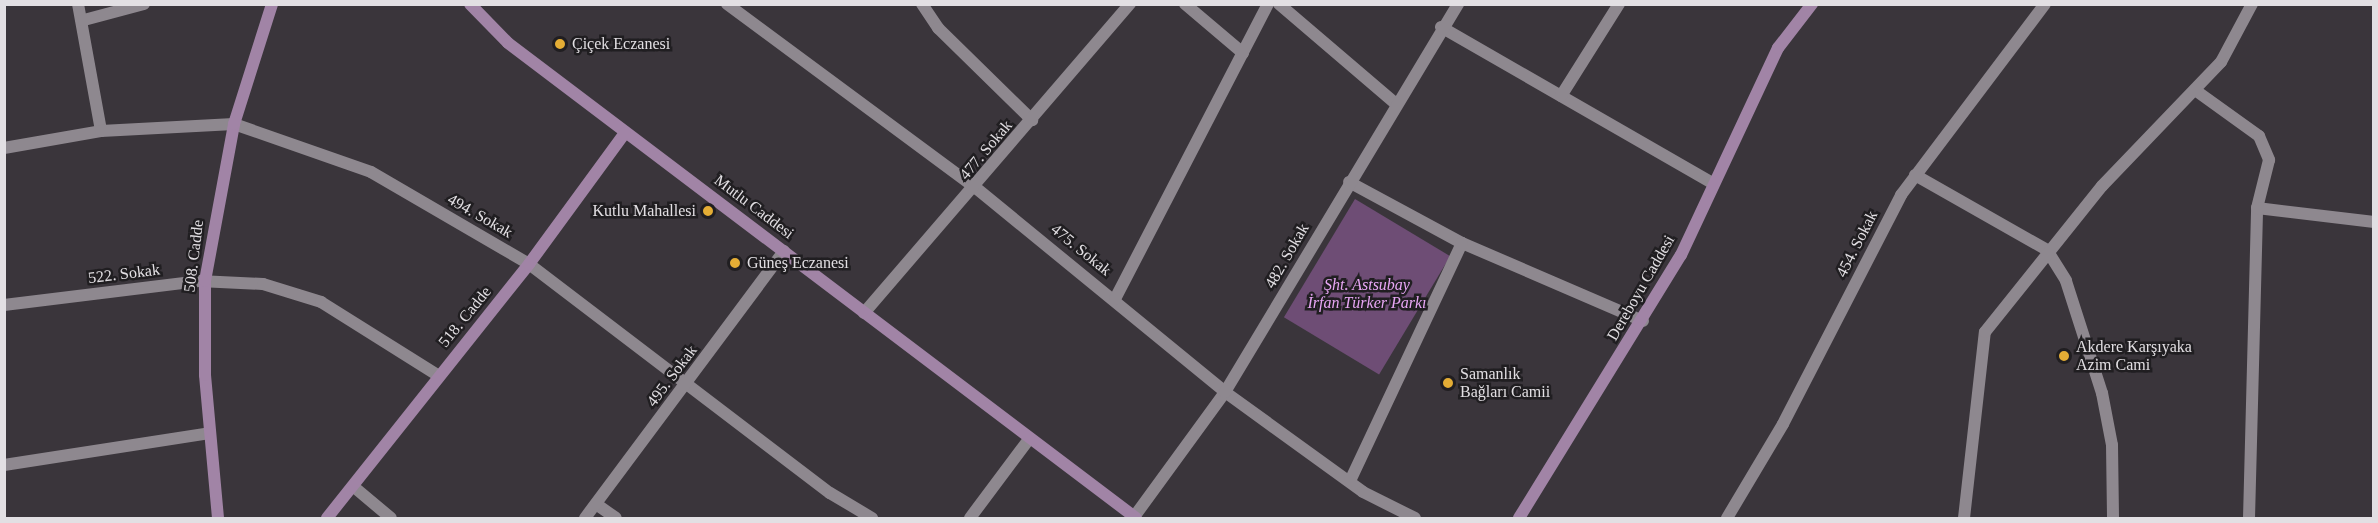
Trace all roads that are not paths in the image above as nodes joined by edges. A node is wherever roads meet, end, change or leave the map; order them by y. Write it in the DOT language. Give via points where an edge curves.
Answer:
graph roads {
  1 [pos="78,4"];
  2 [pos="144,4"];
  3 [pos="273,4"];
  4 [pos="470,4"];
  5 [pos="727,4"];
  6 [pos="922,4"];
  7 [pos="1130,4"];
  8 [pos="1185,4"];
  9 [pos="1268,4"];
  10 [pos="1279,4"];
  11 [pos="1619,4"];
  12 [pos="1812,4"];
  13 [pos="2045,4"];
  14 [pos="2252,4"];
  15 [pos="1454,7"];
  16 [pos="84,20"];
  17 [pos="1441,27"];
  18 [pos="1243,53"];
  19 [pos="2195,90"];
  20 [pos="1561,96"];
  21 [pos="1395,103"];
  22 [pos="1032,120"];
  23 [pos="234,124"];
  24 [pos="101,131"];
  25 [pos="625,133"];
  26 [pos="4,148"];
  27 [pos="1916,175"];
  28 [pos="1349,182"];
  29 [pos="1711,182"];
  30 [pos="976,188"];
  31 [pos="2256,208"];
  32 [pos="2373,222"];
  33 [pos="1462,243"];
  34 [pos="2047,250"];
  35 [pos="784,251"];
  36 [pos="529,264"];
  37 [pos="205,281"];
  38 [pos="1115,299"];
  39 [pos="4,305"];
  40 [pos="864,313"];
  41 [pos="1643,321"];
  42 [pos="439,376"];
  43 [pos="686,385"];
  44 [pos="1226,392"];
  45 [pos="210,433"];
  46 [pos="1029,440"];
  47 [pos="4,465"];
  48 [pos="1350,480"];
  49 [pos="354,487"];
  50 [pos="596,504"];
  51 [pos="1135,518"];
  52 [pos="218,519"];
  53 [pos="327,519"];
  54 [pos="392,519"];
  55 [pos="585,519"];
  56 [pos="616,519"];
  57 [pos="872,519"];
  58 [pos="970,519"];
  59 [pos="1415,519"];
  60 [pos="1519,519"];
  61 [pos="1727,519"];
  62 [pos="1964,519"];
  63 [pos="2113,519"];
  64 [pos="2248,519"];
  1 -- 16 [label="street"];
  2 -- 16 [label="street"];
  3 -- 23 [label="street, 508. Cadde"];
  4 -- 25 [label="street, Mutlu Caddesi" via="508,42"];
  5 -- 30 [label="street, 475. Sokak"];
  6 -- 22 [label="street" via="938,28"];
  7 -- 22 [label="street, 477. Sokak"];
  8 -- 18 [label="street"];
  9 -- 18 [label="street"];
  10 -- 21 [label="street"];
  11 -- 20 [label="street"];
  12 -- 29 [label="street, Dereboyu Caddesi" via="1778,48"];
  13 -- 27 [label="street, 454. Sokak"];
  14 -- 19 [label="street" via="2221,63"];
  15 -- 17 [label="street, 482. Sokak"];
  16 -- 24 [label="street"];
  17 -- 20 [label="street"];
  17 -- 21 [label="street, 482. Sokak"];
  18 -- 38 [label="street"];
  19 -- 31 [label="street" via="2259,136 2269,160"];
  19 -- 34 [label="street"];
  20 -- 29 [label="street"];
  21 -- 28 [label="street, 482. Sokak"];
  22 -- 30 [label="street, 477. Sokak"];
  23 -- 24 [label="street, 494. Sokak"];
  23 -- 36 [label="street, 494. Sokak" via="371,172"];
  23 -- 37 [label="street, 508. Cadde"];
  24 -- 26 [label="street, 494. Sokak"];
  25 -- 35 [label="street, Mutlu Caddesi"];
  25 -- 36 [label="street, 518. Cadde"];
  27 -- 34 [label="street"];
  27 -- 61 [label="street, 454. Sokak"];
  28 -- 33 [label="street"];
  28 -- 44 [label="street, 482. Sokak"];
  29 -- 41 [label="street, Dereboyu Caddesi" via="1681,255"];
  30 -- 38 [label="street, 475. Sokak"];
  30 -- 40 [label="street, 477. Sokak"];
  31 -- 32 [label="street"];
  31 -- 64 [label="street"];
  33 -- 41 [label="street"];
  33 -- 48 [label="street"];
  34 -- 62 [label="street" via="1985,332"];
  34 -- 63 [label="street" via="2066,281 2102,393 2112,445"];
  35 -- 40 [label="street, Mutlu Caddesi"];
  35 -- 43 [label="street, 495. Sokak"];
  36 -- 42 [label="street, 518. Cadde"];
  36 -- 43 [label="street, 494. Sokak"];
  37 -- 39 [label="street, 522. Sokak"];
  37 -- 42 [label="street, 522. Sokak" via="263,284 321,302"];
  37 -- 45 [label="street, 508. Cadde"];
  38 -- 44 [label="street, 475. Sokak"];
  40 -- 46 [label="street, Mutlu Caddesi"];
  41 -- 60 [label="street, Dereboyu Caddesi"];
  42 -- 49 [label="street, 518. Cadde"];
  43 -- 50 [label="street, 495. Sokak"];
  43 -- 57 [label="street, 494. Sokak"];
  44 -- 48 [label="street, 475. Sokak"];
  44 -- 51 [label="street, 482. Sokak"];
  45 -- 47 [label="street"];
  45 -- 52 [label="street, 508. Cadde"];
  46 -- 51 [label="street, Mutlu Caddesi"];
  46 -- 58 [label="street"];
  48 -- 59 [label="street, 475. Sokak"];
  49 -- 53 [label="street, 518. Cadde"];
  49 -- 54 [label="street"];
  50 -- 55 [label="street, 495. Sokak"];
  50 -- 56 [label="street"];
}
